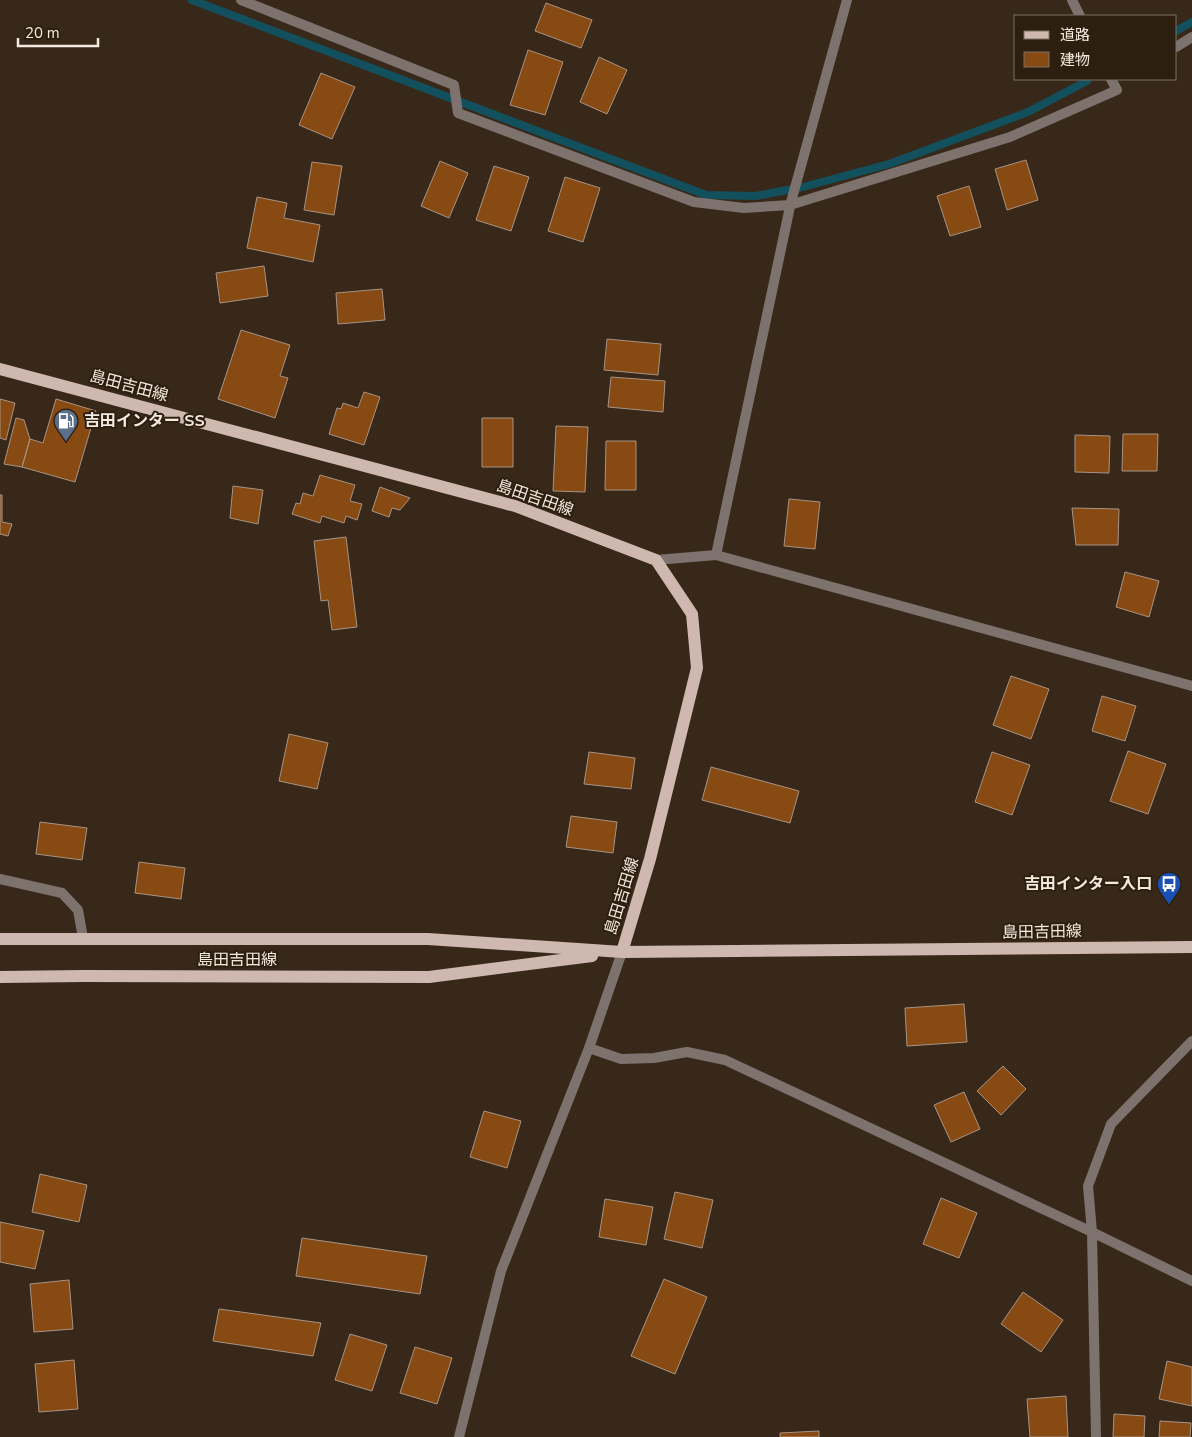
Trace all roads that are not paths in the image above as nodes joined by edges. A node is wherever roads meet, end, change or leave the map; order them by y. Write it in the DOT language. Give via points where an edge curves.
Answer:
graph roads {
  1 [pos="241,0"];
  2 [pos="847,0"];
  3 [pos="1072,0"];
  4 [pos="1080,15"];
  5 [pos="1192,37"];
  6 [pos="1177,46"];
  7 [pos="1115,80"];
  8 [pos="790,203"];
  9 [pos="0,369"];
  10 [pos="716,555"];
  11 [pos="656,560"];
  12 [pos="1192,686"];
  13 [pos="0,879"];
  14 [pos="83,938"];
  15 [pos="0,939"];
  16 [pos="1192,947"];
  17 [pos="622,952"];
  18 [pos="0,977"];
  19 [pos="1192,1041"];
  20 [pos="589,1048"];
  21 [pos="1092,1232"];
  22 [pos="1192,1281"];
  23 [pos="460,1437"];
  24 [pos="1096,1437"];
  1 -- 8 [label="street" via="454,85 458,114 694,202 744,208"];
  2 -- 8 [label="street"];
  3 -- 4 [label="street"];
  5 -- 6 [label="street"];
  7 -- 8 [label="street" via="1117,90 1010,137"];
  8 -- 10 [label="street"];
  9 -- 11 [label="main road, 島田吉田線" via="515,506"];
  10 -- 11 [label="street"];
  10 -- 12 [label="street"];
  11 -- 17 [label="main road, 島田吉田線" via="692,614 697,668 650,859"];
  13 -- 14 [label="street" via="62,893 78,910"];
  14 -- 15 [label="main road, 島田吉田線"];
  14 -- 17 [label="main road, 島田吉田線" via="428,939"];
  16 -- 17 [label="main road, 島田吉田線"];
  17 -- 18 [label="main road, 島田吉田線" via="429,977"];
  17 -- 20 [label="street"];
  19 -- 21 [label="street" via="1111,1124 1088,1186"];
  20 -- 21 [label="street" via="620,1059 654,1058 687,1052 725,1060"];
  20 -- 23 [label="street" via="501,1271"];
  21 -- 22 [label="street"];
  21 -- 24 [label="street"];
}
